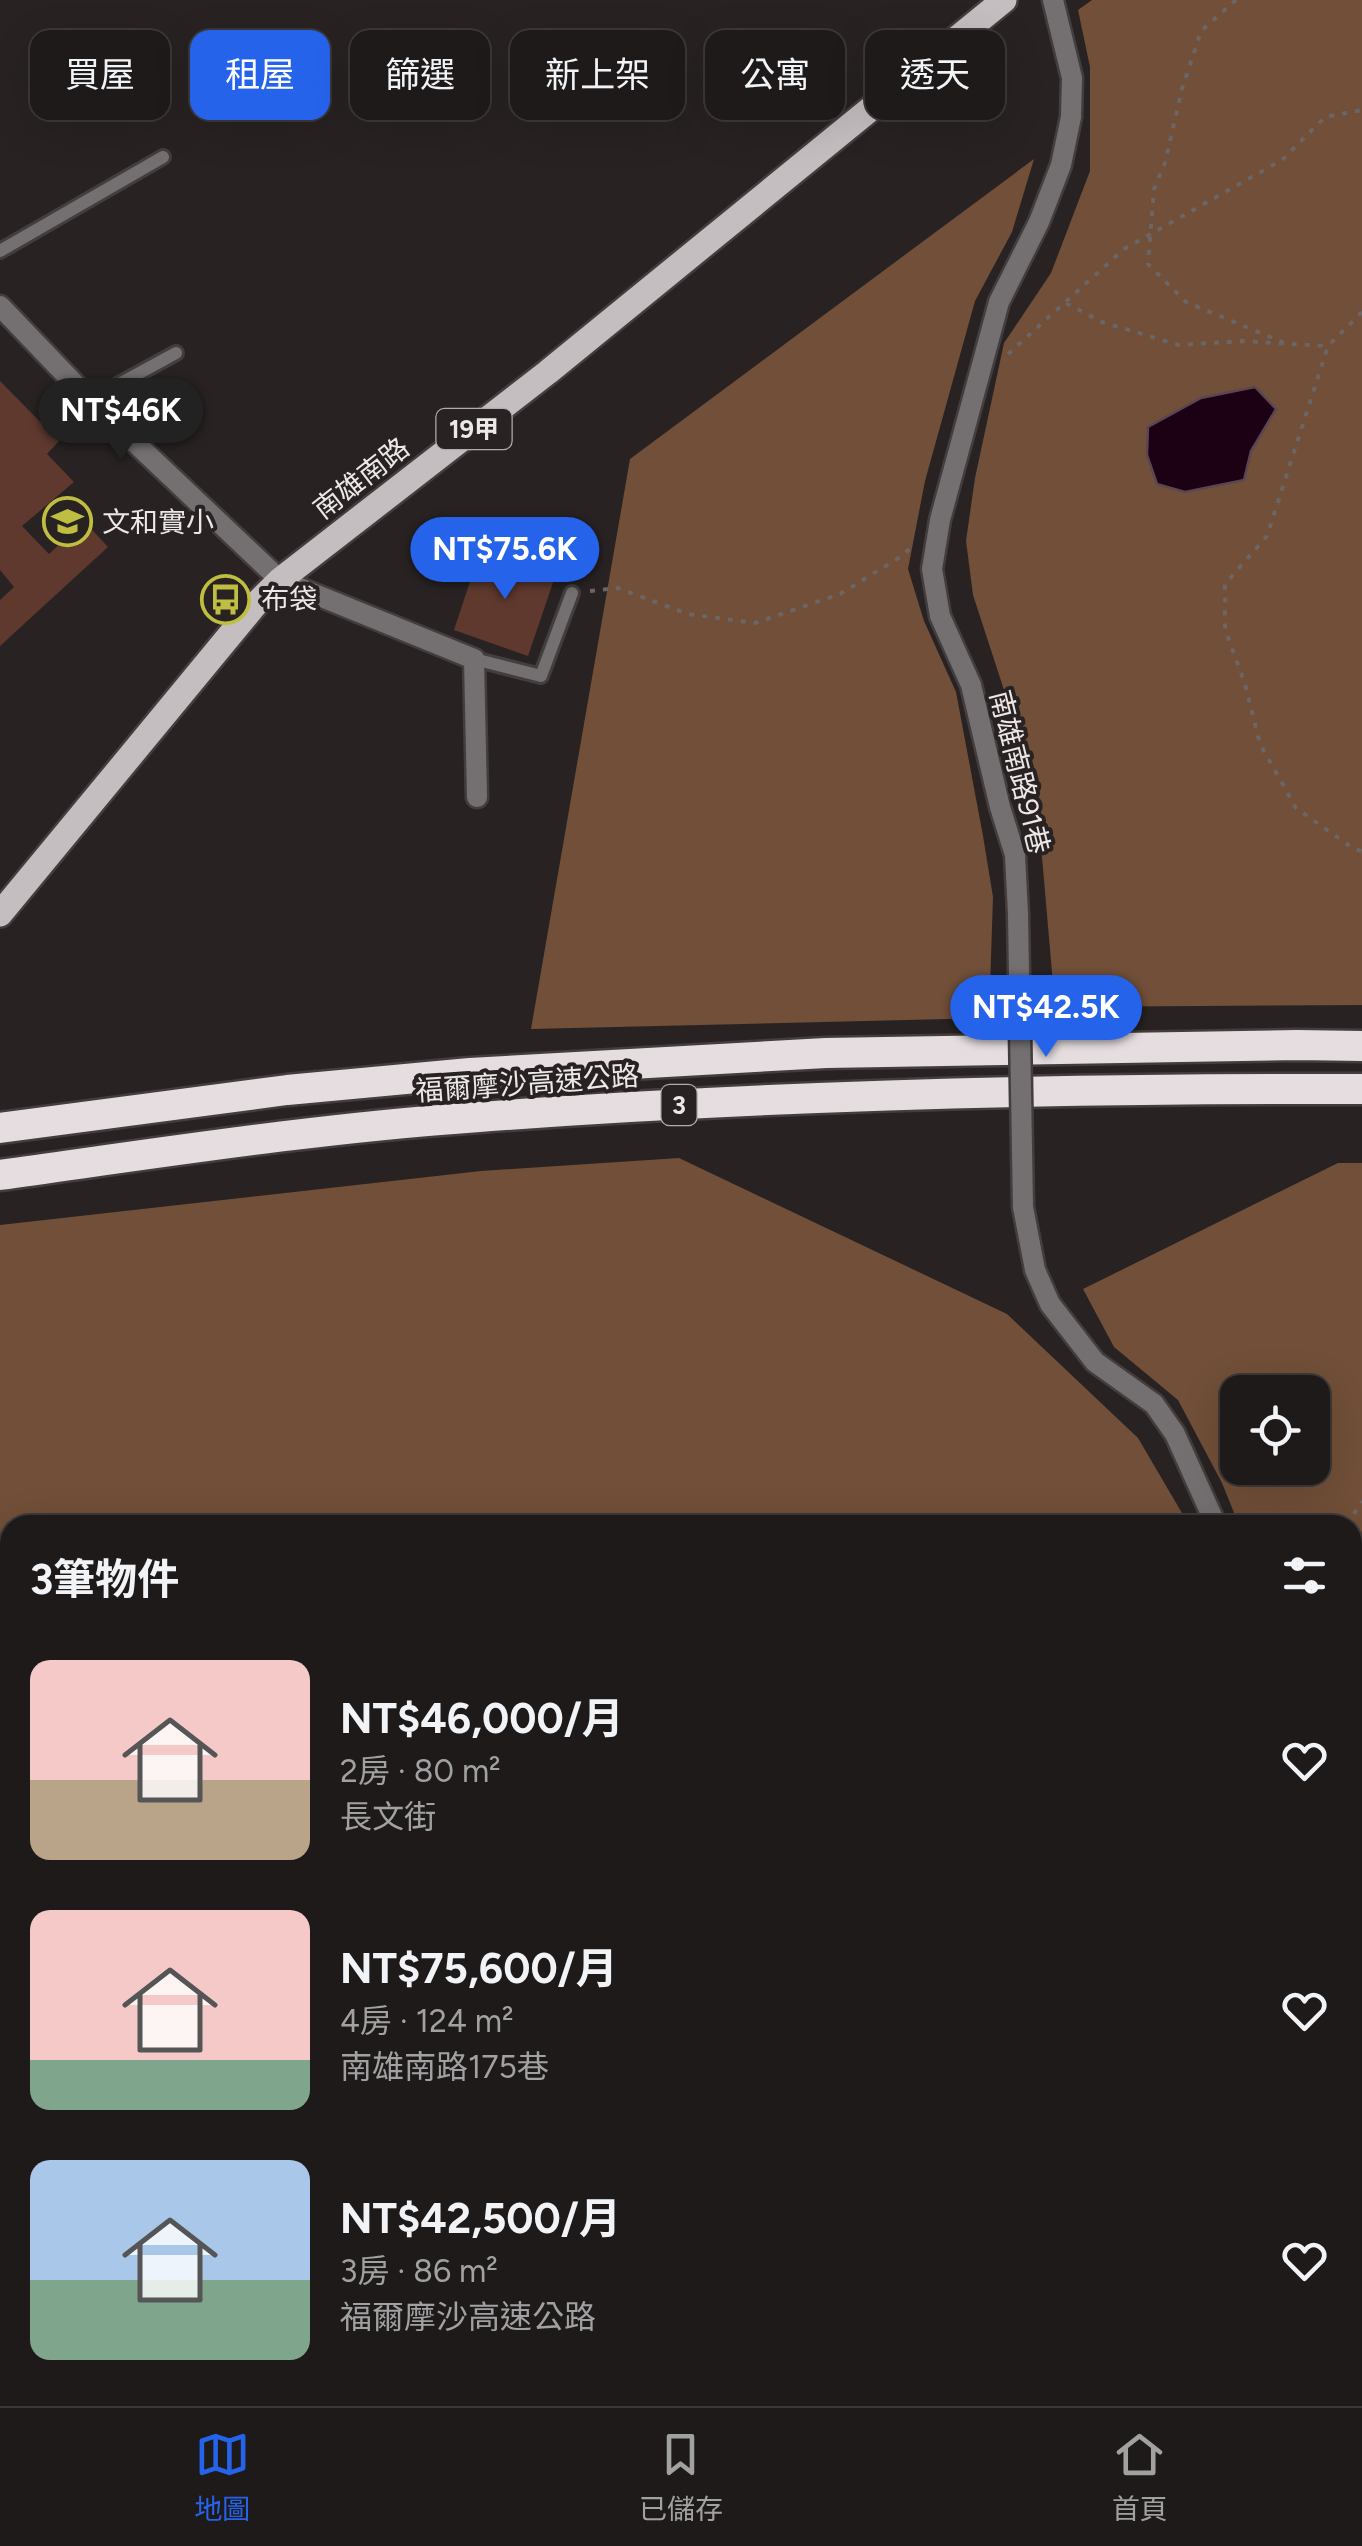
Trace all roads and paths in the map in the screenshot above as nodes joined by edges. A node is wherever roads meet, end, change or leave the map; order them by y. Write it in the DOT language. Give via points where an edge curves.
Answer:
graph roads {
  1 [pos="1004,0"];
  2 [pos="1053,0"];
  3 [pos="1236,0"];
  4 [pos="1362,110"];
  5 [pos="162,157"];
  6 [pos="1150,234"];
  7 [pos="0,251"];
  8 [pos="1065,302"];
  9 [pos="0,306"];
  10 [pos="1362,312"];
  11 [pos="1287,344"];
  12 [pos="1328,346"];
  13 [pos="176,353"];
  14 [pos="1006,355"];
  15 [pos="90,400"];
  16 [pos="940,520"];
  17 [pos="280,580"];
  18 [pos="572,593"];
  19 [pos="474,659"];
  20 [pos="477,797"];
  21 [pos="1362,851"];
  22 [pos="2,907"];
  23 [pos="1362,1046"];
  24 [pos="1362,1090"];
  25 [pos="0,1128"];
  26 [pos="0,1175"];
  27 [pos="1211,1515"];
  1 -- 17 [label="main road, 南雄南路 / 19甲" via="548,372"];
  2 -- 16 [label="street, 南雄南路91巷" via="1072,78 1071,117 1039,222 999,302"];
  3 -- 6 [label="path" via="1201,31 1154,189"];
  4 -- 6 [label="path" via="1325,117 1282,160"];
  5 -- 7 [label="lane"];
  6 -- 8 [label="path" via="1124,248"];
  6 -- 11 [label="path" via="1148,264 1186,302"];
  8 -- 11 [label="path" via="1102,322 1179,345"];
  8 -- 14 [label="path"];
  9 -- 15 [label="street"];
  10 -- 12 [label="path"];
  11 -- 12 [label="path"];
  12 -- 21 [label="path" via="1267,536 1224,584 1225,630 1260,744 1296,808"];
  13 -- 15 [label="lane"];
  15 -- 17 [label="street"];
  16 -- 18 [label="path" via="902,556 840,594 755,623 688,614 618,588"];
  16 -- 27 [label="street, 南雄南路91巷, bridge" via="932,569 940,616 971,685 1015,855 1023,1207 1035,1270 1050,1304 1095,1362 1154,1404"];
  17 -- 19 [label="street"];
  17 -- 22 [label="main road, 南雄南路 / 19甲"];
  18 -- 19 [label="lane" via="542,676"];
  19 -- 20 [label="street"];
  23 -- 25 [label="highway, 福爾摩沙高速公路 / 3" via="826,1053 470,1073"];
  24 -- 26 [label="highway, 福爾摩沙高速公路 / 3" via="819,1096 496,1116 290,1135"];
}
